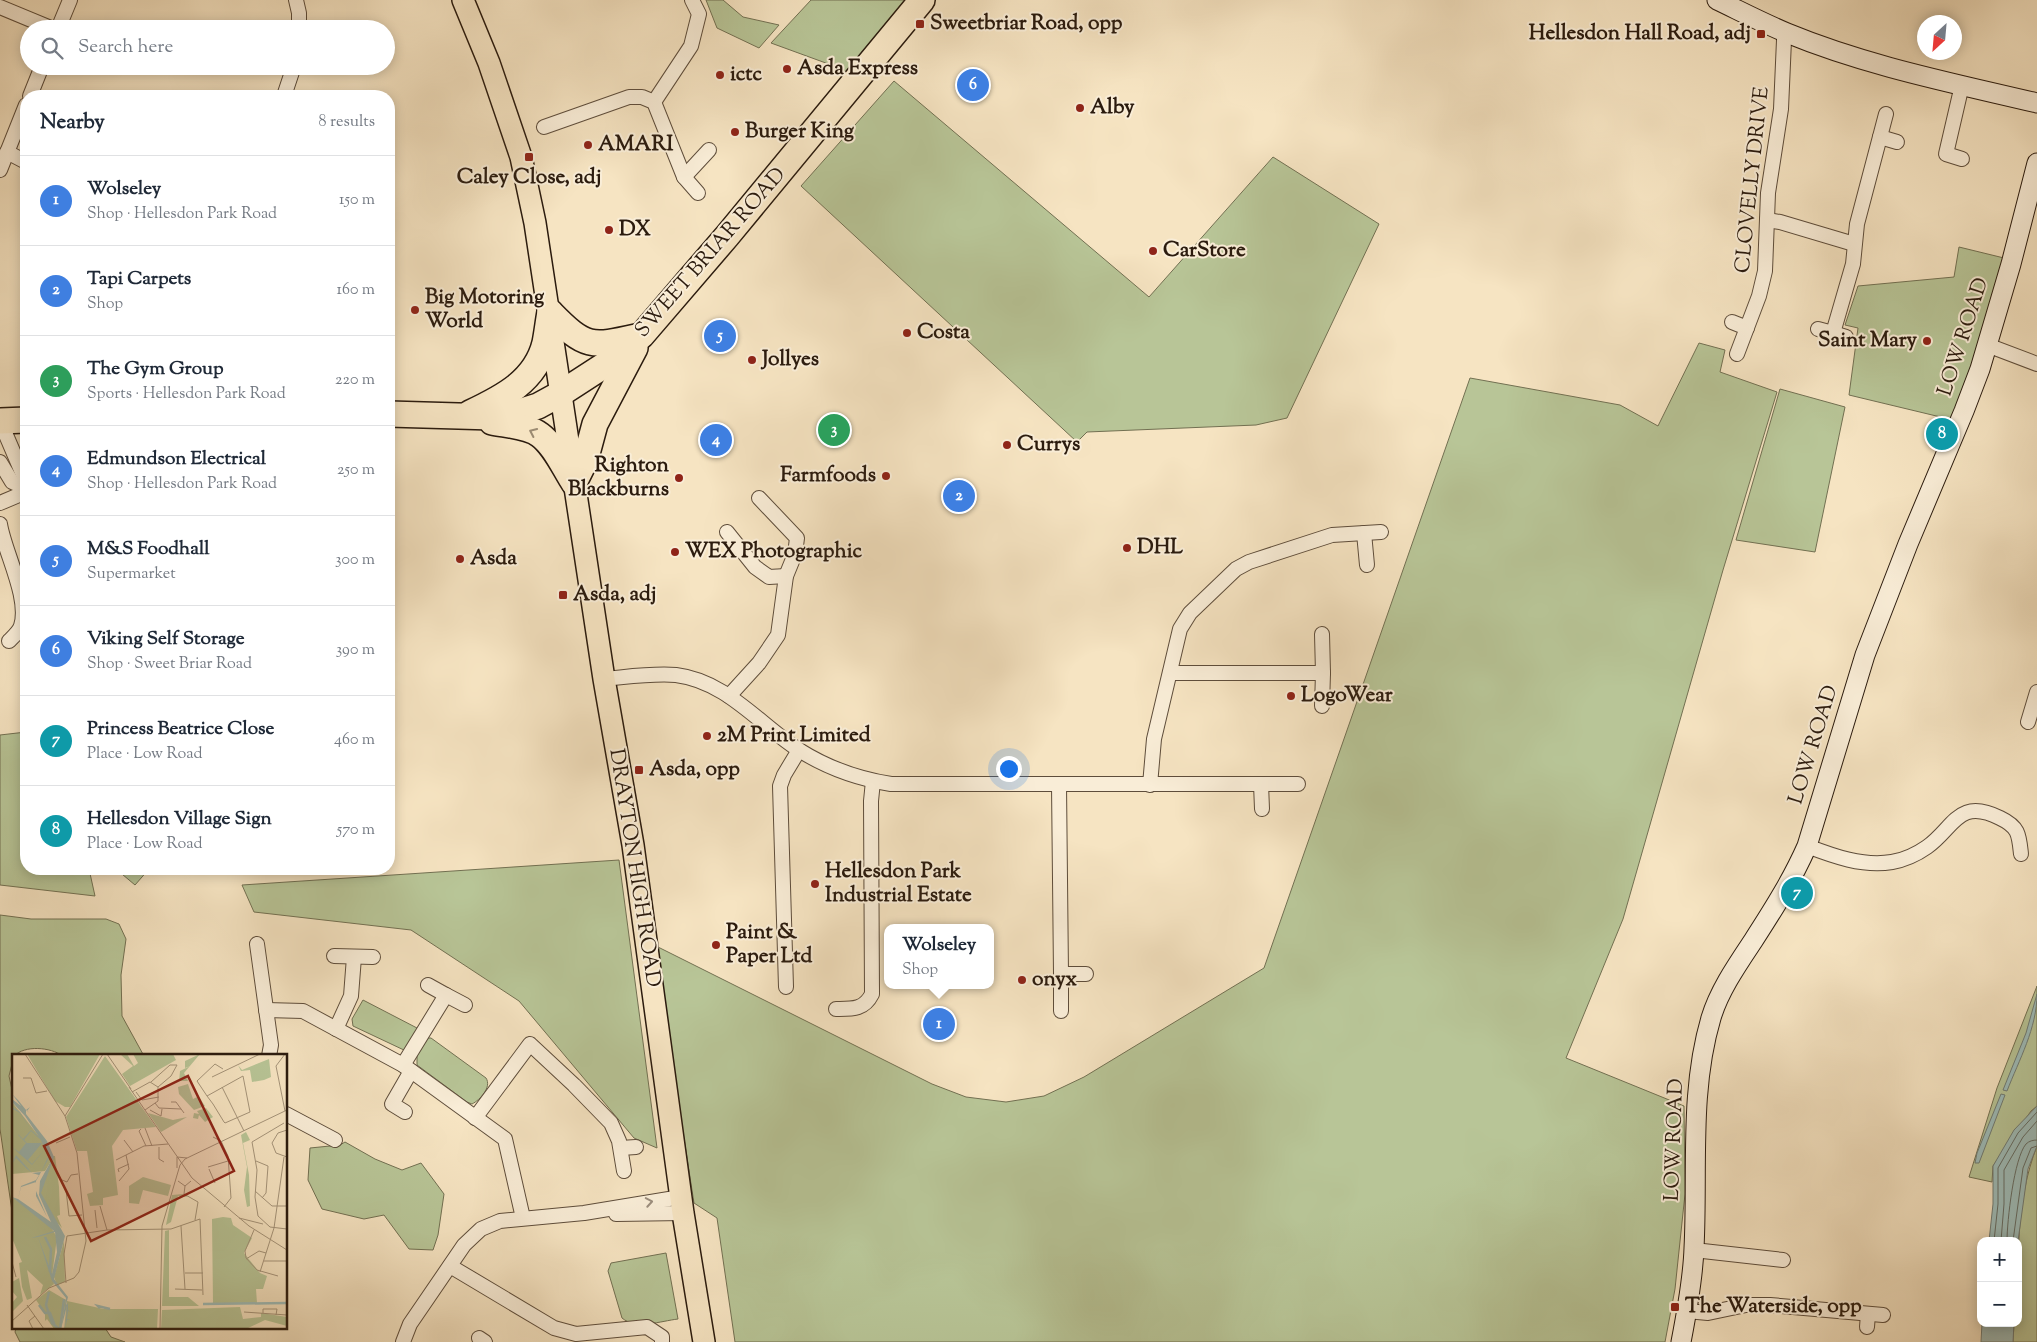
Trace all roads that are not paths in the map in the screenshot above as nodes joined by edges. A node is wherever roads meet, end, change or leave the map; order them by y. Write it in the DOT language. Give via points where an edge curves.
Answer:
graph roads {
  1 [pos="70,0"];
  2 [pos="296,0"];
  3 [pos="463,0"];
  4 [pos="692,0"];
  5 [pos="922,0"];
  6 [pos="1717,0"];
  7 [pos="0,7"];
  8 [pos="31,20"];
  9 [pos="62,20"];
  10 [pos="299,20"];
  11 [pos="1786,33"];
  12 [pos="38,75"];
  13 [pos="291,75"];
  14 [pos="1962,85"];
  15 [pos="32,90"];
  16 [pos="286,90"];
  17 [pos="654,102"];
  18 [pos="2037,103"];
  19 [pos="1886,114"];
  20 [pos="20,120"];
  21 [pos="544,127"];
  22 [pos="1880,137"];
  23 [pos="1897,142"];
  24 [pos="709,150"];
  25 [pos="7,152"];
  26 [pos="20,159"];
  27 [pos="1962,159"];
  28 [pos="2037,163"];
  29 [pos="0,170"];
  30 [pos="684,177"];
  31 [pos="2034,187"];
  32 [pos="698,193"];
  33 [pos="1768,220"];
  34 [pos="1854,244"];
  35 [pos="550,312"];
  36 [pos="1732,322"];
  37 [pos="1747,328"];
  38 [pos="1818,328"];
  39 [pos="642,335"];
  40 [pos="1987,345"];
  41 [pos="1737,354"];
  42 [pos="2037,364"];
  43 [pos="560,394"];
  44 [pos="0,404"];
  45 [pos="20,404"];
  46 [pos="395,414"];
  47 [pos="462,417"];
  48 [pos="20,420"];
  49 [pos="0,421"];
  50 [pos="0,462"];
  51 [pos="20,468"];
  52 [pos="574,483"];
  53 [pos="20,487"];
  54 [pos="20,493"];
  55 [pos="759,498"];
  56 [pos="0,503"];
  57 [pos="0,524"];
  58 [pos="727,532"];
  59 [pos="1381,532"];
  60 [pos="1364,533"];
  61 [pos="1367,565"];
  62 [pos="786,576"];
  63 [pos="20,596"];
  64 [pos="20,627"];
  65 [pos="1322,634"];
  66 [pos="9,641"];
  67 [pos="1170,673"];
  68 [pos="1323,673"];
  69 [pos="604,679"];
  70 [pos="2037,692"];
  71 [pos="730,696"];
  72 [pos="1322,706"];
  73 [pos="2028,722"];
  74 [pos="799,750"];
  75 [pos="873,781"];
  76 [pos="1261,784"];
  77 [pos="1298,784"];
  78 [pos="1059,785"];
  79 [pos="1150,785"];
  80 [pos="1262,809"];
  81 [pos="1807,846"];
  82 [pos="2021,854"];
  83 [pos="257,944"];
  84 [pos="334,956"];
  85 [pos="354,957"];
  86 [pos="373,957"];
  87 [pos="1061,974"];
  88 [pos="1086,974"];
  89 [pos="428,985"];
  90 [pos="786,987"];
  91 [pos="446,995"];
  92 [pos="465,1005"];
  93 [pos="266,1010"];
  94 [pos="836,1010"];
  95 [pos="1061,1011"];
  96 [pos="336,1029"];
  97 [pos="269,1054"];
  98 [pos="407,1068"];
  99 [pos="405,1112"];
  100 [pos="288,1116"];
  101 [pos="475,1118"];
  102 [pos="335,1140"];
  103 [pos="636,1147"];
  104 [pos="620,1148"];
  105 [pos="624,1171"];
  106 [pos="682,1205"];
  107 [pos="523,1218"];
  108 [pos="1694,1250"];
  109 [pos="1783,1260"];
  110 [pos="450,1266"];
  111 [pos="1687,1311"];
  112 [pos="1883,1315"];
  113 [pos="403,1342"];
  114 [pos="662,1342"];
  115 [pos="704,1342"];
  116 [pos="1681,1342"];
  1 -- 9 [label="street"];
  2 -- 10 [label="street"];
  3 -- 35 [label="main road, DRAYTON HIGH ROAD" via="489,63 521,157"];
  4 -- 17 [label="street" via="698,14 692,46"];
  5 -- 39 [label="highway, SWEET BRIAR ROAD" via="762,196"];
  6 -- 11 [label="street"];
  7 -- 8 [label="street"];
  11 -- 14 [label="street" via="1849,55"];
  11 -- 33 [label="street, CLOVELLY DRIVE" via="1782,109 1768,193"];
  12 -- 15 [label="street"];
  13 -- 16 [label="street"];
  14 -- 18 [label="street"];
  14 -- 27 [label="street" via="1946,154"];
  17 -- 21 [label="street" via="629,96"];
  17 -- 30 [label="street"];
  19 -- 22 [label="street"];
  20 -- 25 [label="street"];
  22 -- 23 [label="street"];
  22 -- 34 [label="street"];
  24 -- 30 [label="street"];
  25 -- 26 [label="street"];
  25 -- 29 [label="street"];
  28 -- 31 [label="street, LOW ROAD"];
  30 -- 32 [label="street"];
  31 -- 40 [label="street, LOW ROAD"];
  33 -- 34 [label="street"];
  33 -- 37 [label="street, CLOVELLY DRIVE" via="1765,271"];
  34 -- 38 [label="street" via="1840,335"];
  35 -- 39 [label="highway" via="570,333 584,341 601,344"];
  35 -- 43 [label="main road, DRAYTON HIGH ROAD"];
  35 -- 47 [label="highway" via="544,345 522,383 498,400"];
  36 -- 37 [label="street"];
  37 -- 41 [label="street, CLOVELLY DRIVE"];
  39 -- 43 [label="highway, SWEET BRIAR ROAD" via="614,360"];
  39 -- 52 [label="highway" via="595,424 585,461"];
  40 -- 42 [label="street"];
  40 -- 81 [label="street, LOW ROAD" via="1964,411 1865,655"];
  43 -- 47 [label="highway, SWEET BRIAR ROAD" via="513,414"];
  43 -- 52 [label="main road, DRAYTON HIGH ROAD"];
  44 -- 45 [label="highway"];
  46 -- 47 [label="highway"];
  52 -- 47 [label="highway, one-way" via="548,442 539,434"];
  48 -- 49 [label="highway"];
  49 -- 51 [label="street"];
  50 -- 53 [label="street" via="12,482"];
  52 -- 69 [label="main road, DRAYTON HIGH ROAD"];
  54 -- 56 [label="street"];
  55 -- 62 [label="street" via="797,538 795,554"];
  57 -- 63 [label="street"];
  58 -- 62 [label="street" via="755,567 769,576"];
  59 -- 60 [label="street"];
  60 -- 61 [label="street"];
  60 -- 67 [label="street" via="1332,535 1236,569 1190,613 1180,629"];
  62 -- 71 [label="street" via="778,635"];
  64 -- 66 [label="street"];
  65 -- 68 [label="street"];
  67 -- 68 [label="street"];
  67 -- 79 [label="street" via="1154,739"];
  68 -- 72 [label="street"];
  69 -- 71 [label="street" via="676,675"];
  69 -- 106 [label="main road, DRAYTON HIGH ROAD" via="633,845"];
  70 -- 73 [label="street"];
  71 -- 74 [label="street"];
  74 -- 75 [label="street"];
  74 -- 90 [label="street" via="780,786"];
  75 -- 78 [label="street" via="891,784"];
  75 -- 94 [label="street" via="872,994 867,1003 855,1009"];
  76 -- 77 [label="street"];
  76 -- 79 [label="street"];
  76 -- 80 [label="street"];
  78 -- 79 [label="street"];
  78 -- 87 [label="street"];
  81 -- 82 [label="street" via="1836,857 1863,862 1891,862 1928,847 1953,820 1967,812 1980,811 2008,821 2017,831"];
  81 -- 108 [label="street, LOW ROAD" via="1796,871 1722,991 1711,1017 1697,1088"];
  83 -- 93 [label="street"];
  84 -- 85 [label="street"];
  85 -- 86 [label="street"];
  85 -- 96 [label="street" via="351,996"];
  87 -- 88 [label="street"];
  87 -- 95 [label="street"];
  89 -- 91 [label="street"];
  91 -- 92 [label="street"];
  91 -- 98 [label="street"];
  93 -- 96 [label="street" via="302,1011"];
  93 -- 97 [label="street"];
  96 -- 98 [label="street"];
  98 -- 99 [label="street" via="392,1104"];
  98 -- 101 [label="street"];
  100 -- 102 [label="street" via="304,1129"];
  101 -- 104 [label="street" via="530,1044 610,1122"];
  101 -- 107 [label="street" via="505,1139"];
  103 -- 104 [label="street"];
  104 -- 105 [label="street"];
  106 -- 107 [label="street"];
  106 -- 115 [label="main road, DRAYTON HIGH ROAD"];
  107 -- 110 [label="street" via="500,1221 481,1229 464,1245"];
  108 -- 109 [label="street"];
  108 -- 111 [label="street, LOW ROAD"];
  110 -- 113 [label="street" via="410,1324"];
  110 -- 114 [label="street" via="558,1330 576,1334 647,1327 662,1337"];
  111 -- 112 [label="street" via="1708,1313 1746,1305 1770,1305 1867,1320"];
  111 -- 116 [label="street, LOW ROAD"];
}
